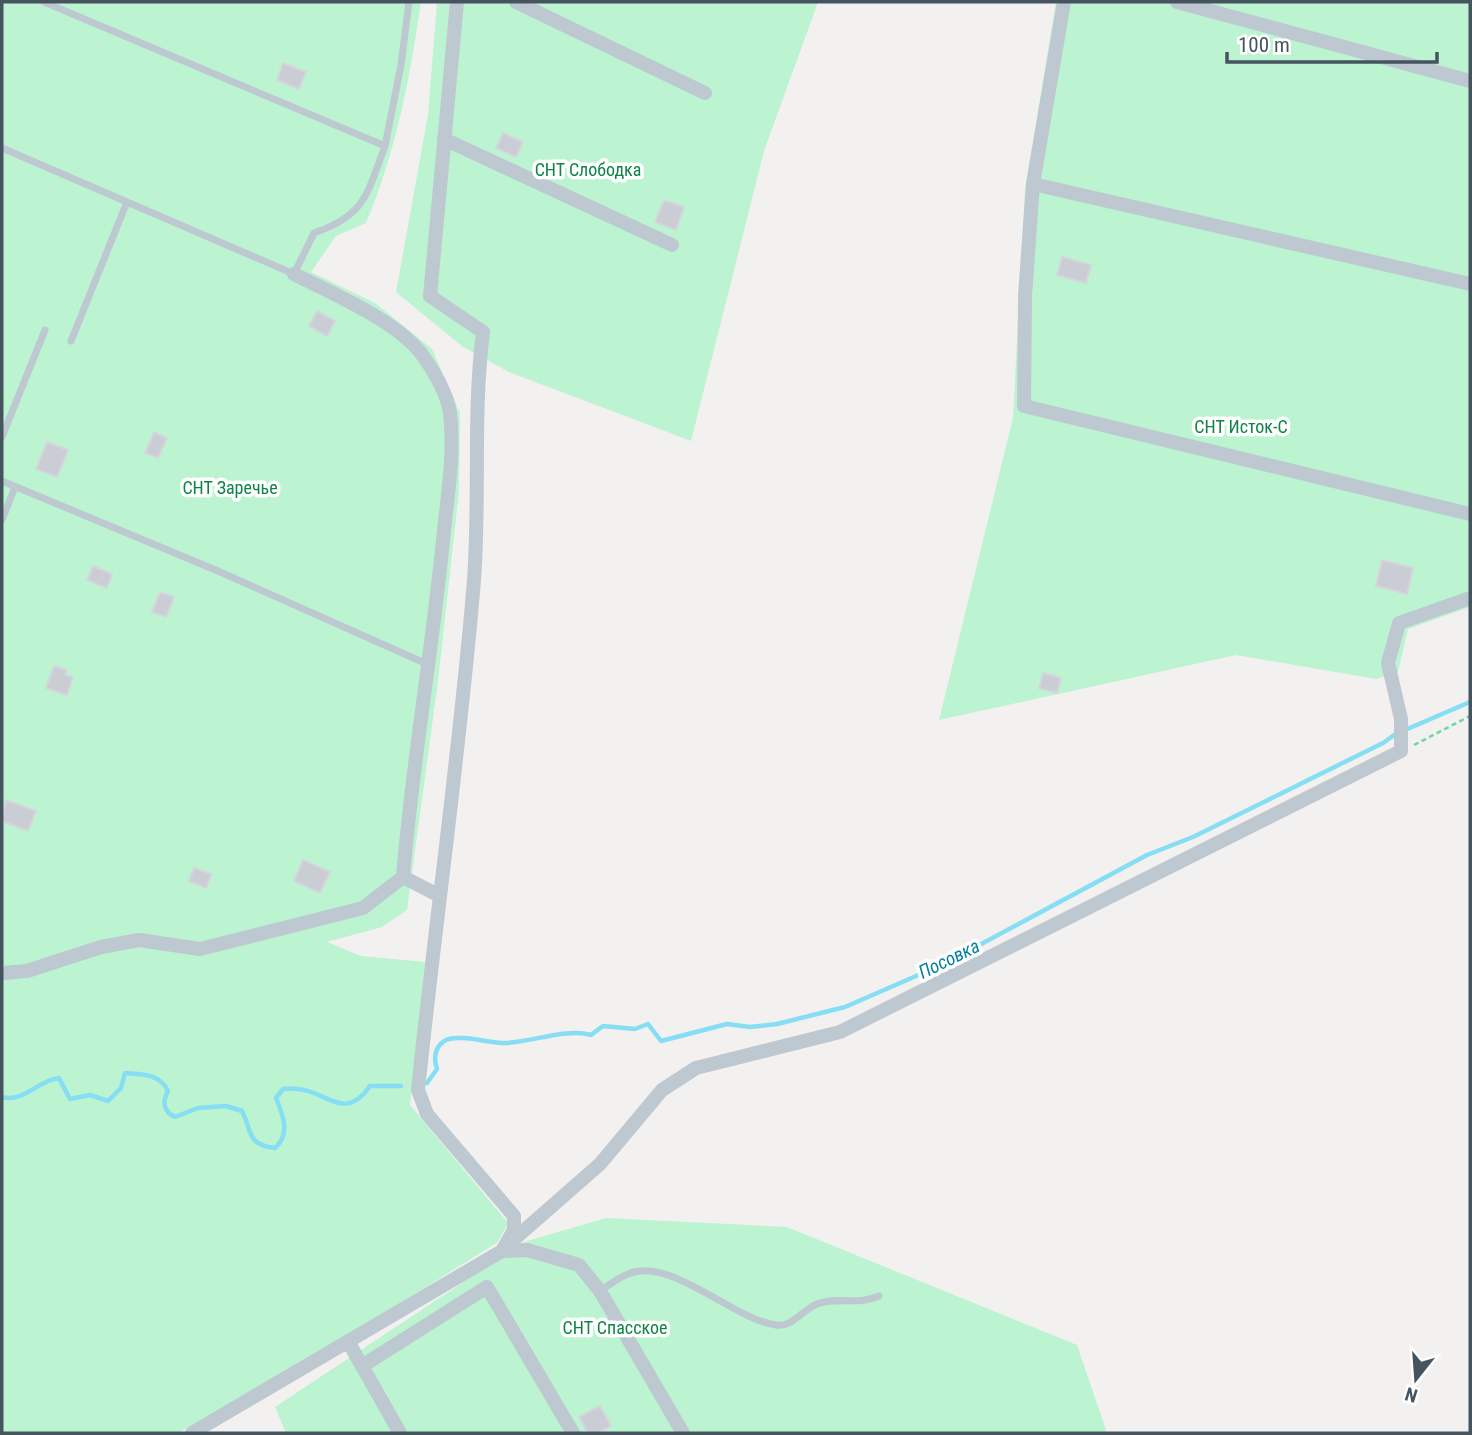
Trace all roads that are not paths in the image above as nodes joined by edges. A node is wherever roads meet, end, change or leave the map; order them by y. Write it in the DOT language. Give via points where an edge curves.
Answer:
graph roads {
  1 [pos="44,2"];
  2 [pos="408,2"];
  3 [pos="457,2"];
  4 [pos="516,2"];
  5 [pos="1064,2"];
  6 [pos="1177,2"];
  7 [pos="1470,81"];
  8 [pos="705,93"];
  9 [pos="444,139"];
  10 [pos="385,146"];
  11 [pos="2,148"];
  12 [pos="1033,184"];
  13 [pos="127,202"];
  14 [pos="672,246"];
  15 [pos="295,274"];
  16 [pos="1470,284"];
  17 [pos="45,330"];
  18 [pos="71,341"];
  19 [pos="2,437"];
  20 [pos="2,481"];
  21 [pos="15,487"];
  22 [pos="1470,514"];
  23 [pos="2,520"];
  24 [pos="1470,598"];
  25 [pos="427,664"];
  26 [pos="403,877"];
  27 [pos="438,895"];
  28 [pos="2,973"];
  29 [pos="506,1247"];
  30 [pos="600,1291"];
  31 [pos="879,1296"];
  32 [pos="349,1343"];
  33 [pos="362,1366"];
  34 [pos="192,1433"];
  35 [pos="400,1433"];
  36 [pos="573,1433"];
  37 [pos="683,1433"];
  1 -- 10 [label="lane"];
  2 -- 10 [label="lane"];
  3 -- 9 [label="street"];
  4 -- 8 [label="street"];
  5 -- 12 [label="street"];
  6 -- 7 [label="street"];
  9 -- 14 [label="street"];
  9 -- 27 [label="street" via="430,296 483,332 477,376 479,467 473,592"];
  10 -- 15 [label="lane" via="358,210 336,226 314,233"];
  11 -- 13 [label="lane"];
  12 -- 16 [label="street"];
  12 -- 22 [label="street" via="1024,406"];
  13 -- 15 [label="lane"];
  13 -- 18 [label="lane"];
  15 -- 25 [label="street" via="379,319 422,354 442,387 450,412 449,485"];
  17 -- 19 [label="lane"];
  20 -- 21 [label="lane"];
  21 -- 23 [label="lane"];
  21 -- 25 [label="lane"];
  24 -- 29 [label="street" via="1399,623 1388,663 1401,719 1401,747 840,1032 696,1068 662,1090 600,1164"];
  25 -- 26 [label="street"];
  26 -- 27 [label="street"];
  26 -- 28 [label="street" via="363,908 200,950 139,940 27,971"];
  27 -- 29 [label="street" via="418,1090 427,1114 514,1216"];
  29 -- 30 [label="street" via="579,1265"];
  29 -- 32 [label="street"];
  30 -- 31 [label="lane" via="629,1273 648,1270 675,1278 763,1323 779,1326 816,1304 861,1303"];
  30 -- 37 [label="street"];
  32 -- 33 [label="street"];
  32 -- 34 [label="street"];
  33 -- 35 [label="street"];
  33 -- 36 [label="street" via="486,1287"];
}
